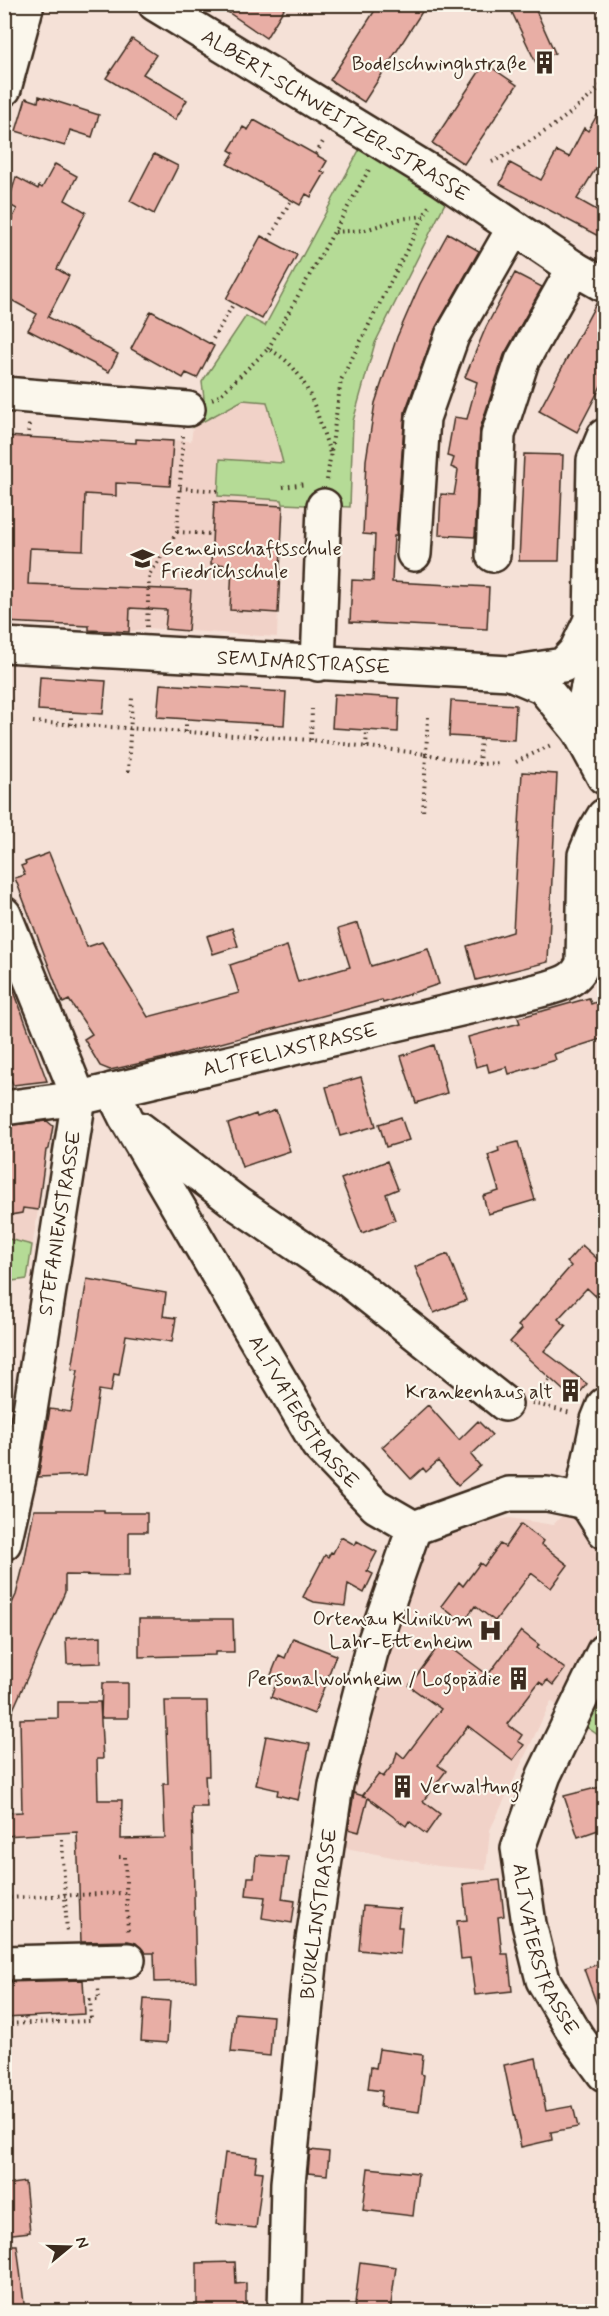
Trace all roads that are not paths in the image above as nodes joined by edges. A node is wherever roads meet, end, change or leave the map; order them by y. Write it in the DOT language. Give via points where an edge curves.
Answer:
graph roads {
  1 [pos="27,4"];
  2 [pos="155,4"];
  3 [pos="4,89"];
  4 [pos="514,228"];
  5 [pos="574,268"];
  6 [pos="604,285"];
  7 [pos="4,394"];
  8 [pos="188,409"];
  9 [pos="604,436"];
  10 [pos="324,506"];
  11 [pos="414,554"];
  12 [pos="493,555"];
  13 [pos="590,622"];
  14 [pos="4,645"];
  15 [pos="318,664"];
  16 [pos="510,674"];
  17 [pos="579,731"];
  18 [pos="604,777"];
  19 [pos="604,816"];
  20 [pos="4,914"];
  21 [pos="79,1098"];
  22 [pos="119,1104"];
  23 [pos="4,1108"];
  24 [pos="518,1403"];
  25 [pos="601,1412"];
  26 [pos="604,1462"];
  27 [pos="592,1513"];
  28 [pos="414,1528"];
  29 [pos="4,1543"];
  30 [pos="604,1652"];
  31 [pos="7,1948"];
  32 [pos="98,1961"];
  33 [pos="604,2074"];
  34 [pos="285,2312"];
  1 -- 3 [label="street"];
  2 -- 4 [label="street, ALBERT-SCHWEITZER-STRASSE" via="442,179"];
  4 -- 5 [label="street, ALBERT-SCHWEITZER-STRASSE"];
  4 -- 11 [label="street" via="452,336 423,418"];
  5 -- 6 [label="street, ALBERT-SCHWEITZER-STRASSE"];
  5 -- 12 [label="street" via="522,361 498,435"];
  7 -- 8 [label="street"];
  9 -- 13 [label="street" via="594,460"];
  10 -- 15 [label="street"];
  13 -- 16 [label="street" via="576,651 562,665"];
  13 -- 17 [label="street" via="590,676"];
  14 -- 15 [label="street, SEMINARSTRASSE"];
  15 -- 16 [label="street, SEMINARSTRASSE"];
  16 -- 17 [label="street, SEMINARSTRASSE" via="543,687"];
  17 -- 18 [label="street, SEMINARSTRASSE"];
  19 -- 22 [label="street, ALTFELIXSTRASSE" via="585,855 583,962 575,979"];
  20 -- 21 [label="street"];
  21 -- 22 [label="street, ALTFELIXSTRASSE"];
  21 -- 23 [label="street, ALTFELIXSTRASSE"];
  21 -- 29 [label="street, STEFANIENSTRASSE" via="21,1468"];
  22 -- 24 [label="street" via="239,1206"];
  22 -- 28 [label="street, ALTVATERSTRASSE" via="318,1445 376,1506"];
  25 -- 27 [label="street"];
  26 -- 27 [label="street"];
  27 -- 28 [label="street" via="547,1494 509,1494"];
  28 -- 34 [label="street, BÜRKLINSTRASSE" via="371,1652 336,1785 310,1954 288,2182"];
  30 -- 33 [label="street, ALTVATERSTRASSE" via="544,1775 518,1848 529,1924 543,1980"];
  31 -- 32 [label="street"];
}
